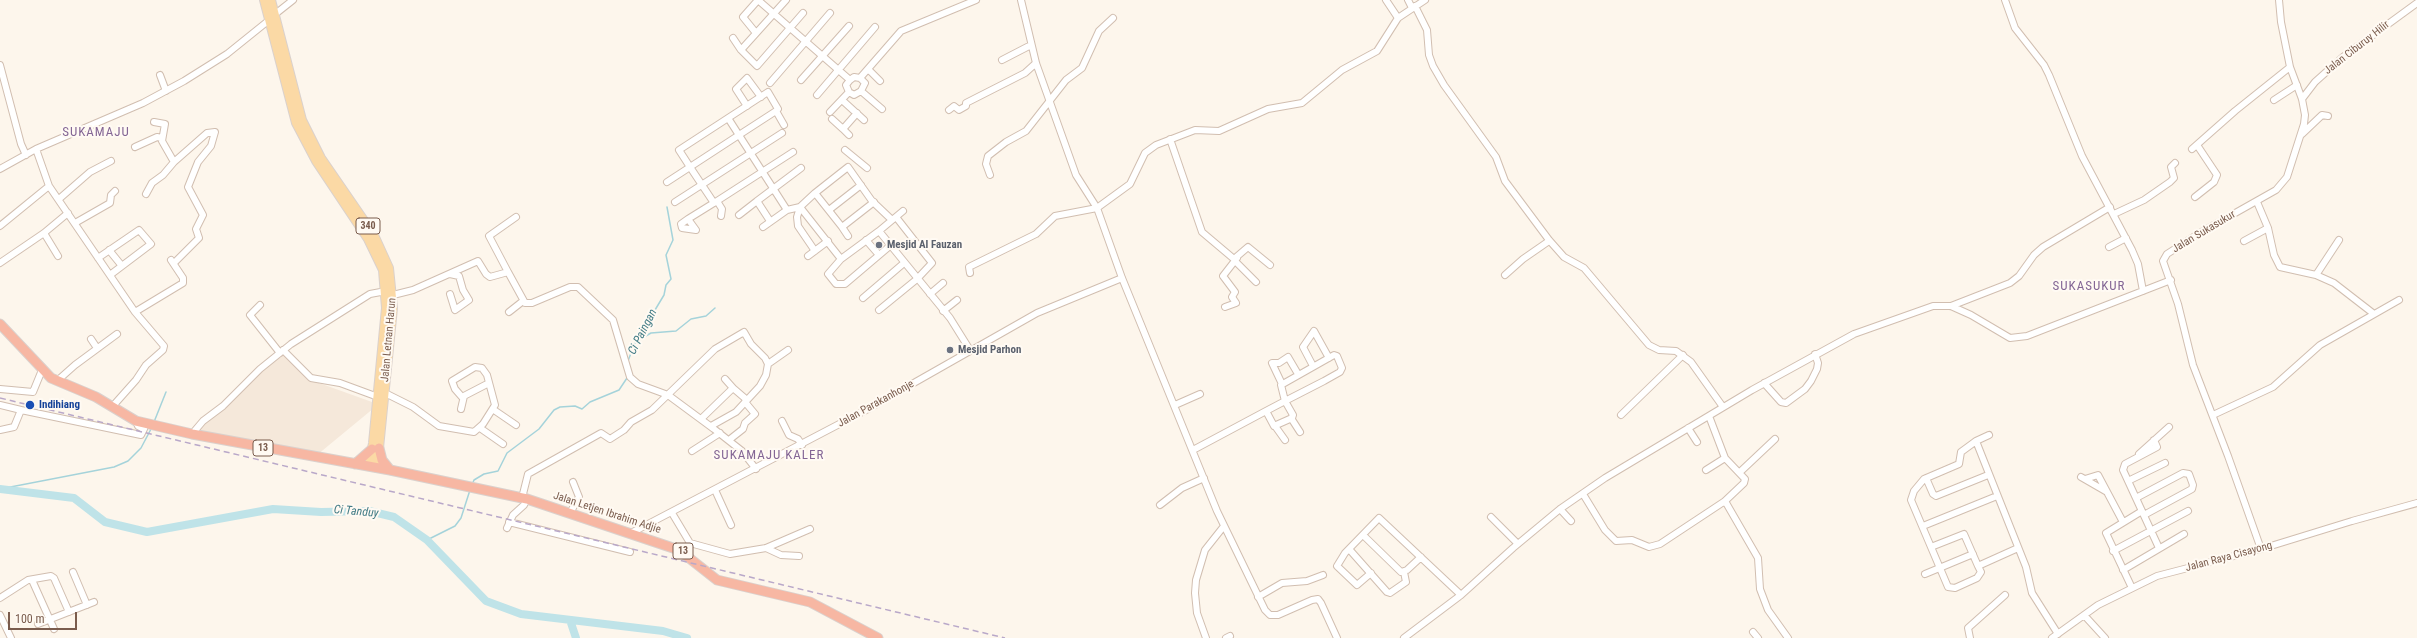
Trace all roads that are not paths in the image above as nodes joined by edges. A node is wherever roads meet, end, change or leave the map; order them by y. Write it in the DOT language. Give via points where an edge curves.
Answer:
graph roads {
  1 [pos="264,0"];
  2 [pos="271,0"];
  3 [pos="293,0"];
  4 [pos="758,0"];
  5 [pos="786,0"];
  6 [pos="976,0"];
  7 [pos="1021,0"];
  8 [pos="1386,0"];
  9 [pos="1408,0"];
  10 [pos="1425,0"];
  11 [pos="2005,0"];
  12 [pos="2280,0"];
  13 [pos="2417,3"];
  14 [pos="1413,7"];
  15 [pos="830,12"];
  16 [pos="803,13"];
  17 [pos="773,14"];
  18 [pos="271,18"];
  19 [pos="1113,18"];
  20 [pos="1398,18"];
  21 [pos="849,26"];
  22 [pos="875,27"];
  23 [pos="790,28"];
  24 [pos="756,33"];
  25 [pos="733,38"];
  26 [pos="806,42"];
  27 [pos="1031,45"];
  28 [pos="741,50"];
  29 [pos="822,56"];
  30 [pos="1002,60"];
  31 [pos="1036,63"];
  32 [pos="0,65"];
  33 [pos="2290,67"];
  34 [pos="868,69"];
  35 [pos="838,70"];
  36 [pos="160,75"];
  37 [pos="860,78"];
  38 [pos="801,80"];
  39 [pos="850,80"];
  40 [pos="880,80"];
  41 [pos="770,83"];
  42 [pos="2297,85"];
  43 [pos="861,91"];
  44 [pos="166,92"];
  45 [pos="849,92"];
  46 [pos="817,95"];
  47 [pos="761,97"];
  48 [pos="2302,99"];
  49 [pos="842,100"];
  50 [pos="2274,100"];
  51 [pos="1051,101"];
  52 [pos="747,106"];
  53 [pos="882,109"];
  54 [pos="950,110"];
  55 [pos="776,111"];
  56 [pos="830,112"];
  57 [pos="857,113"];
  58 [pos="2328,116"];
  59 [pos="728,118"];
  60 [pos="832,119"];
  61 [pos="864,120"];
  62 [pos="156,122"];
  63 [pos="784,125"];
  64 [pos="843,129"];
  65 [pos="782,134"];
  66 [pos="739,135"];
  67 [pos="849,135"];
  68 [pos="2300,136"];
  69 [pos="161,137"];
  70 [pos="1170,139"];
  71 [pos="135,147"];
  72 [pos="36,149"];
  73 [pos="845,150"];
  74 [pos="793,152"];
  75 [pos="751,153"];
  76 [pos="26,155"];
  77 [pos="856,160"];
  78 [pos="111,161"];
  79 [pos="174,162"];
  80 [pos="2175,163"];
  81 [pos="690,167"];
  82 [pos="848,167"];
  83 [pos="801,168"];
  84 [pos="867,168"];
  85 [pos="0,169"];
  86 [pos="763,172"];
  87 [pos="990,175"];
  88 [pos="667,182"];
  89 [pos="702,185"];
  90 [pos="861,185"];
  91 [pos="49,186"];
  92 [pos="774,189"];
  93 [pos="115,191"];
  94 [pos="815,193"];
  95 [pos="146,194"];
  96 [pos="2195,197"];
  97 [pos="59,199"];
  98 [pos="757,201"];
  99 [pos="675,202"];
  100 [pos="715,202"];
  101 [pos="874,202"];
  102 [pos="2257,202"];
  103 [pos="800,207"];
  104 [pos="2110,207"];
  105 [pos="1097,208"];
  106 [pos="787,210"];
  107 [pos="829,210"];
  108 [pos="903,211"];
  109 [pos="68,213"];
  110 [pos="2114,214"];
  111 [pos="739,215"];
  112 [pos="721,216"];
  113 [pos="516,217"];
  114 [pos="894,219"];
  115 [pos="688,220"];
  116 [pos="75,222"];
  117 [pos="770,222"];
  118 [pos="0,226"];
  119 [pos="763,227"];
  120 [pos="842,227"];
  121 [pos="2268,228"];
  122 [pos="879,230"];
  123 [pos="44,233"];
  124 [pos="848,236"];
  125 [pos="2126,238"];
  126 [pos="866,240"];
  127 [pos="2339,240"];
  128 [pos="1549,241"];
  129 [pos="2244,241"];
  130 [pos="828,242"];
  131 [pos="891,245"];
  132 [pos="2109,247"];
  133 [pos="109,250"];
  134 [pos="815,251"];
  135 [pos="880,255"];
  136 [pos="58,256"];
  137 [pos="808,256"];
  138 [pos="98,258"];
  139 [pos="841,260"];
  140 [pos="1236,260"];
  141 [pos="0,263"];
  142 [pos="904,263"];
  143 [pos="1270,265"];
  144 [pos="122,266"];
  145 [pos="969,271"];
  146 [pos="508,272"];
  147 [pos="450,274"];
  148 [pos="110,275"];
  149 [pos="1505,275"];
  150 [pos="2316,275"];
  151 [pos="1122,278"];
  152 [pos="917,279"];
  153 [pos="2171,280"];
  154 [pos="1256,282"];
  155 [pos="943,283"];
  156 [pos="2143,291"];
  157 [pos="390,293"];
  158 [pos="450,294"];
  159 [pos="930,294"];
  160 [pos="863,298"];
  161 [pos="957,300"];
  162 [pos="2399,300"];
  163 [pos="523,301"];
  164 [pos="260,305"];
  165 [pos="1951,306"];
  166 [pos="1225,307"];
  167 [pos="879,310"];
  168 [pos="943,311"];
  169 [pos="135,312"];
  170 [pos="510,312"];
  171 [pos="2374,314"];
  172 [pos="0,324"];
  173 [pos="117,334"];
  174 [pos="91,339"];
  175 [pos="97,348"];
  176 [pos="788,350"];
  177 [pos="970,350"];
  178 [pos="281,352"];
  179 [pos="1814,354"];
  180 [pos="1683,355"];
  181 [pos="1329,358"];
  182 [pos="768,364"];
  183 [pos="1314,366"];
  184 [pos="42,370"];
  185 [pos="1298,374"];
  186 [pos="725,380"];
  187 [pos="57,381"];
  188 [pos="489,383"];
  189 [pos="1764,383"];
  190 [pos="1282,384"];
  191 [pos="733,388"];
  192 [pos="0,389"];
  193 [pos="1200,394"];
  194 [pos="381,395"];
  195 [pos="668,395"];
  196 [pos="464,396"];
  197 [pos="746,401"];
  198 [pos="1285,401"];
  199 [pos="0,405"];
  200 [pos="1175,405"];
  201 [pos="112,407"];
  202 [pos="1723,407"];
  203 [pos="461,408"];
  204 [pos="21,410"];
  205 [pos="494,410"];
  206 [pos="1266,411"];
  207 [pos="1621,415"];
  208 [pos="2213,415"];
  209 [pos="1709,416"];
  210 [pos="1291,418"];
  211 [pos="701,419"];
  212 [pos="136,421"];
  213 [pos="782,421"];
  214 [pos="516,425"];
  215 [pos="711,426"];
  216 [pos="1276,426"];
  217 [pos="2169,427"];
  218 [pos="480,428"];
  219 [pos="1688,428"];
  220 [pos="0,430"];
  221 [pos="1300,432"];
  222 [pos="720,433"];
  223 [pos="192,434"];
  224 [pos="1989,435"];
  225 [pos="1775,439"];
  226 [pos="729,440"];
  227 [pos="1285,440"];
  228 [pos="1976,441"];
  229 [pos="1696,442"];
  230 [pos="503,444"];
  231 [pos="802,445"];
  232 [pos="375,448"];
  233 [pos="1193,450"];
  234 [pos="692,451"];
  235 [pos="1725,458"];
  236 [pos="2165,463"];
  237 [pos="355,464"];
  238 [pos="373,467"];
  239 [pos="756,469"];
  240 [pos="390,470"];
  241 [pos="1706,470"];
  242 [pos="1740,472"];
  243 [pos="1988,474"];
  244 [pos="1204,478"];
  245 [pos="1926,478"];
  246 [pos="2128,481"];
  247 [pos="573,482"];
  248 [pos="714,490"];
  249 [pos="2108,493"];
  250 [pos="1583,494"];
  251 [pos="1997,496"];
  252 [pos="525,498"];
  253 [pos="2136,498"];
  254 [pos="1725,501"];
  255 [pos="2417,503"];
  256 [pos="1160,505"];
  257 [pos="1560,510"];
  258 [pos="2188,511"];
  259 [pos="570,513"];
  260 [pos="672,513"];
  261 [pos="2143,513"];
  262 [pos="1491,517"];
  263 [pos="1571,521"];
  264 [pos="2123,522"];
  265 [pos="731,525"];
  266 [pos="1224,526"];
  267 [pos="1923,526"];
  268 [pos="810,529"];
  269 [pos="2152,530"];
  270 [pos="631,533"];
  271 [pos="2184,534"];
  272 [pos="1363,535"];
  273 [pos="1518,544"];
  274 [pos="1931,547"];
  275 [pos="766,548"];
  276 [pos="2018,548"];
  277 [pos="2160,548"];
  278 [pos="1349,549"];
  279 [pos="2261,550"];
  280 [pos="2114,551"];
  281 [pos="630,552"];
  282 [pos="1973,554"];
  283 [pos="799,556"];
  284 [pos="1421,557"];
  285 [pos="1978,566"];
  286 [pos="1939,568"];
  287 [pos="2123,570"];
  288 [pos="73,572"];
  289 [pos="1404,572"];
  290 [pos="1371,574"];
  291 [pos="1925,574"];
  292 [pos="1323,575"];
  293 [pos="32,580"];
  294 [pos="2132,588"];
  295 [pos="1461,595"];
  296 [pos="2005,595"];
  297 [pos="1258,596"];
  298 [pos="0,598"];
  299 [pos="94,602"];
  300 [pos="87,605"];
  301 [pos="69,612"];
  302 [pos="0,615"];
  303 [pos="2084,615"];
  304 [pos="50,620"];
  305 [pos="38,624"];
  306 [pos="54,629"];
  307 [pos="1753,632"];
  308 [pos="2058,634"];
  309 [pos="11,638"];
  310 [pos="878,638"];
  311 [pos="1206,638"];
  312 [pos="1337,638"];
  313 [pos="1404,638"];
  314 [pos="1758,638"];
  315 [pos="1788,638"];
  316 [pos="1970,638"];
  317 [pos="2052,638"];
  318 [pos="2105,638"];
  1 -- 18 [label="main road, Jalan Letnan Harun / 340"];
  2 -- 18 [label="main road, Jalan Letnan Harun / 340"];
  3 -- 18 [label="street"];
  4 -- 17 [label="street"];
  4 -- 24 [label="street" via="743,17"];
  5 -- 17 [label="street"];
  6 -- 34 [label="street" via="901,31"];
  7 -- 27 [label="street"];
  8 -- 20 [label="street"];
  9 -- 14 [label="street"];
  10 -- 14 [label="street"];
  11 -- 104 [label="street" via="2015,28 2044,64 2082,156"];
  12 -- 33 [label="street, Jalan Sukasukur" via="2281,22"];
  13 -- 48 [label="street, Jalan Ciburuy Hilir" via="2343,57 2315,82"];
  14 -- 20 [label="street"];
  14 -- 128 [label="street" via="1427,30 1429,54 1444,85 1496,157 1505,181"];
  15 -- 26 [label="street"];
  16 -- 23 [label="street"];
  17 -- 23 [label="street"];
  17 -- 24 [label="street"];
  18 -- 44 [label="street" via="203,70"];
  18 -- 157 [label="main road, Jalan Letnan Harun / 340" via="297,116 316,161 377,254"];
  19 -- 51 [label="street" via="1099,31 1082,68 1066,80"];
  20 -- 70 [label="street" via="1377,51 1342,70 1302,103 1268,109 1219,130 1195,130"];
  21 -- 29 [label="street"];
  22 -- 35 [label="street"];
  23 -- 26 [label="street"];
  23 -- 28 [label="street" via="758,66"];
  24 -- 28 [label="street"];
  25 -- 28 [label="street"];
  26 -- 29 [label="street"];
  26 -- 41 [label="street"];
  27 -- 30 [label="street"];
  27 -- 31 [label="street"];
  29 -- 35 [label="street"];
  29 -- 38 [label="street"];
  31 -- 51 [label="street"];
  31 -- 54 [label="street" via="1025,73 966,102 966,106 959,110 954,106"];
  32 -- 76 [label="street" via="16,128"];
  33 -- 42 [label="street, Jalan Sukasukur"];
  33 -- 96 [label="street" via="2194,147 2217,175 2214,182"];
  34 -- 37 [label="street"];
  34 -- 40 [label="street"];
  35 -- 39 [label="street"];
  35 -- 46 [label="street"];
  36 -- 44 [label="street"];
  37 -- 39 [label="street" via="854,77"];
  37 -- 43 [label="street" via="865,83"];
  39 -- 45 [label="street" via="846,85"];
  42 -- 48 [label="street, Jalan Sukasukur"];
  42 -- 50 [label="street"];
  43 -- 45 [label="street" via="854,95"];
  43 -- 53 [label="street"];
  44 -- 72 [label="street"];
  45 -- 49 [label="street"];
  47 -- 52 [label="street"];
  47 -- 52 [label="street" via="748,78 736,90"];
  47 -- 55 [label="street" via="768,92 778,109"];
  48 -- 68 [label="street, Jalan Sukasukur" via="2304,124"];
  49 -- 56 [label="street"];
  49 -- 57 [label="street"];
  51 -- 87 [label="street" via="1026,131 988,156 985,162"];
  51 -- 105 [label="street" via="1076,175"];
  52 -- 59 [label="street"];
  55 -- 63 [label="street"];
  55 -- 66 [label="street"];
  57 -- 61 [label="street"];
  57 -- 64 [label="street"];
  58 -- 68 [label="street" via="2322,115"];
  59 -- 66 [label="street"];
  59 -- 81 [label="street" via="680,150"];
  60 -- 64 [label="street"];
  62 -- 69 [label="street"];
  64 -- 67 [label="street"];
  65 -- 75 [label="street"];
  66 -- 75 [label="street"];
  66 -- 81 [label="street"];
  68 -- 102 [label="street, Jalan Sukasukur" via="2284,183"];
  69 -- 71 [label="street"];
  69 -- 79 [label="street"];
  70 -- 105 [label="street" via="1150,148 1141,160 1133,180"];
  70 -- 140 [label="street" via="1187,183 1200,229"];
  72 -- 76 [label="street"];
  72 -- 91 [label="street"];
  73 -- 77 [label="street"];
  74 -- 86 [label="street"];
  75 -- 86 [label="street"];
  75 -- 89 [label="street"];
  76 -- 85 [label="street"];
  77 -- 82 [label="street"];
  77 -- 84 [label="street"];
  78 -- 97 [label="street" via="90,172"];
  79 -- 95 [label="street" via="152,184"];
  79 -- 169 [label="street" via="207,133 215,132 211,146 200,159 188,187 203,215 196,229 199,238 173,261 183,278 183,283"];
  80 -- 110 [label="street" via="2171,167 2174,176 2170,182 2148,197"];
  81 -- 88 [label="street"];
  81 -- 89 [label="street"];
  82 -- 90 [label="street"];
  82 -- 94 [label="street"];
  83 -- 92 [label="street"];
  86 -- 92 [label="street"];
  86 -- 100 [label="street"];
  89 -- 99 [label="street"];
  89 -- 100 [label="street"];
  90 -- 101 [label="street"];
  90 -- 107 [label="street"];
  91 -- 97 [label="street"];
  91 -- 118 [label="street"];
  92 -- 98 [label="street"];
  92 -- 106 [label="street"];
  93 -- 116 [label="street" via="109,204"];
  94 -- 103 [label="street"];
  94 -- 107 [label="street"];
  97 -- 109 [label="street"];
  98 -- 111 [label="street"];
  98 -- 117 [label="street"];
  100 -- 112 [label="street" via="722,209"];
  100 -- 115 [label="street"];
  101 -- 114 [label="street"];
  101 -- 120 [label="street"];
  102 -- 121 [label="street"];
  102 -- 153 [label="street, Jalan Sukasukur" via="2218,221 2167,254 2163,264"];
  103 -- 106 [label="street"];
  103 -- 130 [label="street"];
  103 -- 134 [label="street" via="798,226"];
  104 -- 110 [label="street"];
  104 -- 165 [label="street" via="2043,246 2019,276 2010,283"];
  105 -- 145 [label="street" via="1055,216 1036,234 993,253"];
  105 -- 151 [label="street"];
  106 -- 117 [label="street"];
  107 -- 120 [label="street"];
  108 -- 114 [label="street"];
  109 -- 116 [label="street"];
  109 -- 123 [label="street"];
  110 -- 125 [label="street"];
  113 -- 146 [label="street" via="489,236"];
  114 -- 122 [label="street"];
  114 -- 152 [label="street" via="932,262"];
  116 -- 138 [label="street"];
  117 -- 119 [label="street"];
  120 -- 124 [label="street"];
  121 -- 129 [label="street"];
  121 -- 150 [label="street" via="2274,255 2280,267"];
  122 -- 126 [label="street"];
  122 -- 131 [label="street"];
  123 -- 136 [label="street"];
  123 -- 141 [label="street"];
  125 -- 132 [label="street"];
  125 -- 156 [label="street" via="2138,264"];
  126 -- 135 [label="street"];
  126 -- 139 [label="street"];
  127 -- 150 [label="street"];
  128 -- 149 [label="street" via="1522,259"];
  128 -- 180 [label="street" via="1564,257 1584,268 1649,345 1654,349 1670,350"];
  130 -- 134 [label="street"];
  130 -- 139 [label="street"];
  131 -- 135 [label="street"];
  131 -- 142 [label="street"];
  133 -- 138 [label="street"];
  133 -- 144 [label="street"];
  133 -- 144 [label="street" via="141,230 150,245"];
  134 -- 137 [label="street"];
  135 -- 139 [label="street" via="843,285 836,284 827,272"];
  138 -- 148 [label="street"];
  140 -- 143 [label="street" via="1248,247"];
  140 -- 154 [label="street"];
  140 -- 166 [label="street" via="1223,276 1235,292 1232,297 1236,303"];
  142 -- 152 [label="street"];
  142 -- 160 [label="street"];
  144 -- 148 [label="street"];
  146 -- 147 [label="street" via="490,277 478,261"];
  146 -- 163 [label="street"];
  147 -- 157 [label="street" via="412,290"];
  147 -- 158 [label="street" via="459,276 469,300 455,310"];
  148 -- 169 [label="street"];
  150 -- 171 [label="street" via="2341,287"];
  151 -- 177 [label="street, Jalan Parakanhonje" via="1037,313"];
  151 -- 200 [label="street"];
  152 -- 159 [label="street"];
  152 -- 167 [label="street"];
  153 -- 156 [label="street"];
  153 -- 208 [label="street, Jalan Sukasukur" via="2193,365"];
  155 -- 159 [label="street"];
  156 -- 165 [label="street" via="2043,331 2017,338 2010,338"];
  157 -- 178 [label="street" via="370,294 331,317"];
  157 -- 194 [label="main road, Jalan Letnan Harun / 340"];
  159 -- 168 [label="street"];
  161 -- 168 [label="street"];
  162 -- 171 [label="street"];
  163 -- 170 [label="street"];
  163 -- 195 [label="street" via="532,303 570,287 582,290 613,320 629,375 638,384"];
  164 -- 178 [label="street" via="250,315"];
  165 -- 179 [label="street" via="1933,306 1854,334"];
  168 -- 177 [label="street"];
  169 -- 201 [label="street" via="162,342 164,348 146,365"];
  171 -- 208 [label="street" via="2320,345 2272,387"];
  172 -- 184 [label="highway, 13"];
  173 -- 175 [label="street"];
  174 -- 175 [label="street"];
  175 -- 187 [label="street"];
  176 -- 182 [label="street"];
  177 -- 231 [label="street, Jalan Parakanhonje"];
  178 -- 194 [label="street" via="311,378"];
  178 -- 223 [label="street" via="250,378 223,406 203,421"];
  179 -- 189 [label="street"];
  179 -- 189 [label="street" via="1818,363 1811,381 1805,389 1786,403 1781,402"];
  180 -- 202 [label="street" via="1691,362"];
  180 -- 207 [label="street"];
  181 -- 183 [label="street"];
  181 -- 183 [label="street" via="1314,331 1303,347"];
  181 -- 198 [label="street" via="1337,356 1342,368 1340,372"];
  182 -- 195 [label="street" via="742,332 705,358"];
  182 -- 197 [label="street" via="763,383"];
  183 -- 185 [label="street"];
  184 -- 187 [label="highway, 13"];
  184 -- 192 [label="street" via="33,392"];
  185 -- 190 [label="street"];
  185 -- 190 [label="street" via="1288,357 1280,363 1272,363"];
  186 -- 191 [label="street"];
  187 -- 201 [label="highway, 13" via="96,397"];
  188 -- 196 [label="street"];
  188 -- 196 [label="street" via="482,368 468,370 452,381 459,395"];
  188 -- 205 [label="street"];
  189 -- 202 [label="street"];
  190 -- 198 [label="street"];
  191 -- 197 [label="street"];
  191 -- 211 [label="street"];
  193 -- 200 [label="street"];
  194 -- 218 [label="street" via="413,407 439,426 471,432"];
  194 -- 232 [label="main road, Jalan Letnan Harun / 340"];
  195 -- 211 [label="street"];
  195 -- 252 [label="street" via="652,410 631,422 610,439 601,433 528,474"];
  196 -- 203 [label="street"];
  197 -- 215 [label="street" via="732,415"];
  197 -- 226 [label="street" via="757,412 744,423 743,429"];
  198 -- 206 [label="street"];
  198 -- 210 [label="street" via="1293,415"];
  199 -- 204 [label="street"];
  200 -- 233 [label="street"];
  201 -- 212 [label="highway, 13"];
  202 -- 209 [label="street"];
  204 -- 212 [label="street" via="141,435 144,429 138,426"];
  204 -- 220 [label="street" via="14,427"];
  205 -- 214 [label="street"];
  205 -- 218 [label="street"];
  206 -- 216 [label="street"];
  206 -- 233 [label="street"];
  208 -- 279 [label="street, Jalan Sukasukur"];
  209 -- 219 [label="street"];
  209 -- 235 [label="street"];
  210 -- 216 [label="street"];
  210 -- 221 [label="street"];
  211 -- 215 [label="street"];
  212 -- 223 [label="highway, 13"];
  213 -- 231 [label="street" via="789,435 798,439"];
  215 -- 222 [label="street"];
  216 -- 227 [label="street"];
  217 -- 246 [label="street" via="2154,440 2156,447 2123,467"];
  218 -- 230 [label="street"];
  219 -- 229 [label="street"];
  219 -- 250 [label="street"];
  222 -- 226 [label="street"];
  222 -- 234 [label="street"];
  223 -- 237 [label="highway, 13"];
  224 -- 228 [label="street"];
  225 -- 242 [label="street"];
  226 -- 239 [label="street"];
  228 -- 243 [label="street"];
  228 -- 245 [label="street" via="1961,452 1959,464"];
  231 -- 239 [label="street, Jalan Parakanhonje"];
  232 -- 237 [label="highway"];
  232 -- 238 [label="main road, Jalan Letnan Harun / 340"];
  232 -- 240 [label="highway"];
  233 -- 244 [label="street"];
  235 -- 241 [label="street"];
  235 -- 242 [label="street"];
  236 -- 246 [label="street"];
  237 -- 238 [label="highway, 13"];
  238 -- 240 [label="highway, 13"];
  239 -- 248 [label="street, Jalan Parakanhonje"];
  240 -- 252 [label="highway, Jalan Letjen Ibrahim Adjie / 13"];
  242 -- 254 [label="street" via="1746,481"];
  243 -- 245 [label="street" via="1936,496"];
  243 -- 251 [label="street"];
  244 -- 256 [label="street" via="1182,488"];
  244 -- 266 [label="street"];
  245 -- 267 [label="street" via="1914,491 1912,500"];
  246 -- 253 [label="street"];
  247 -- 259 [label="street" via="579,497"];
  248 -- 260 [label="street, Jalan Parakanhonje"];
  248 -- 265 [label="street"];
  249 -- 249 [label="street" via="2083,478 2098,475"];
  249 -- 264 [label="street"];
  250 -- 254 [label="street" via="1605,530 1616,541 1632,540 1649,547 1660,544"];
  250 -- 257 [label="street"];
  251 -- 267 [label="street"];
  251 -- 276 [label="street"];
  252 -- 259 [label="highway, Jalan Letjen Ibrahim Adjie / 13"];
  252 -- 281 [label="street" via="524,505 515,511 508,525"];
  253 -- 261 [label="street"];
  253 -- 261 [label="street" via="2184,474 2189,474 2192,489"];
  254 -- 315 [label="street" via="1758,558 1760,589 1768,610"];
  255 -- 279 [label="street, Jalan Raya Cisayong"];
  257 -- 263 [label="street"];
  257 -- 273 [label="street"];
  258 -- 269 [label="street"];
  259 -- 270 [label="highway, Jalan Letjen Ibrahim Adjie / 13"];
  260 -- 270 [label="street, Jalan Parakanhonje"];
  260 -- 275 [label="street" via="685,537 694,544 730,554"];
  261 -- 264 [label="street"];
  261 -- 269 [label="street"];
  262 -- 273 [label="street"];
  264 -- 280 [label="street" via="2106,533"];
  266 -- 297 [label="street"];
  266 -- 311 [label="street" via="1205,550 1196,580 1194,594"];
  267 -- 274 [label="street"];
  268 -- 275 [label="street"];
  269 -- 277 [label="street"];
  269 -- 280 [label="street"];
  270 -- 310 [label="highway, Jalan Letjen Ibrahim Adjie / 13" via="679,550 717,580 810,602"];
  271 -- 277 [label="street"];
  272 -- 278 [label="street"];
  272 -- 284 [label="street" via="1379,518"];
  272 -- 289 [label="street" via="1401,572"];
  273 -- 295 [label="street"];
  274 -- 282 [label="street" via="1964,534"];
  274 -- 286 [label="street"];
  275 -- 283 [label="street" via="781,555"];
  276 -- 285 [label="street"];
  276 -- 308 [label="street" via="2032,593"];
  277 -- 287 [label="street"];
  278 -- 290 [label="street"];
  278 -- 290 [label="street" via="1337,566 1357,585"];
  279 -- 294 [label="street, Jalan Raya Cisayong" via="2157,576"];
  280 -- 287 [label="street"];
  282 -- 285 [label="street"];
  282 -- 286 [label="street"];
  284 -- 289 [label="street"];
  284 -- 295 [label="street"];
  285 -- 286 [label="street" via="1980,572 1977,578 1952,588 1944,582"];
  286 -- 291 [label="street"];
  287 -- 294 [label="street"];
  288 -- 300 [label="street"];
  289 -- 290 [label="street" via="1406,582 1388,593"];
  292 -- 297 [label="street" via="1282,583"];
  293 -- 298 [label="street" via="23,582"];
  293 -- 301 [label="street" via="49,576 54,578"];
  293 -- 304 [label="street"];
  294 -- 303 [label="street, Jalan Raya Cisayong"];
  295 -- 313 [label="street"];
  296 -- 316 [label="street" via="1970,626"];
  297 -- 312 [label="street" via="1265,610 1274,616 1318,599"];
  299 -- 300 [label="street"];
  300 -- 301 [label="street"];
  301 -- 304 [label="street"];
  302 -- 309 [label="street"];
  303 -- 308 [label="street, Jalan Raya Cisayong"];
  303 -- 318 [label="street"];
  304 -- 305 [label="street"];
  304 -- 306 [label="street"];
  307 -- 314 [label="street"];
  308 -- 317 [label="street, Jalan Raya Cisayong"];
}
